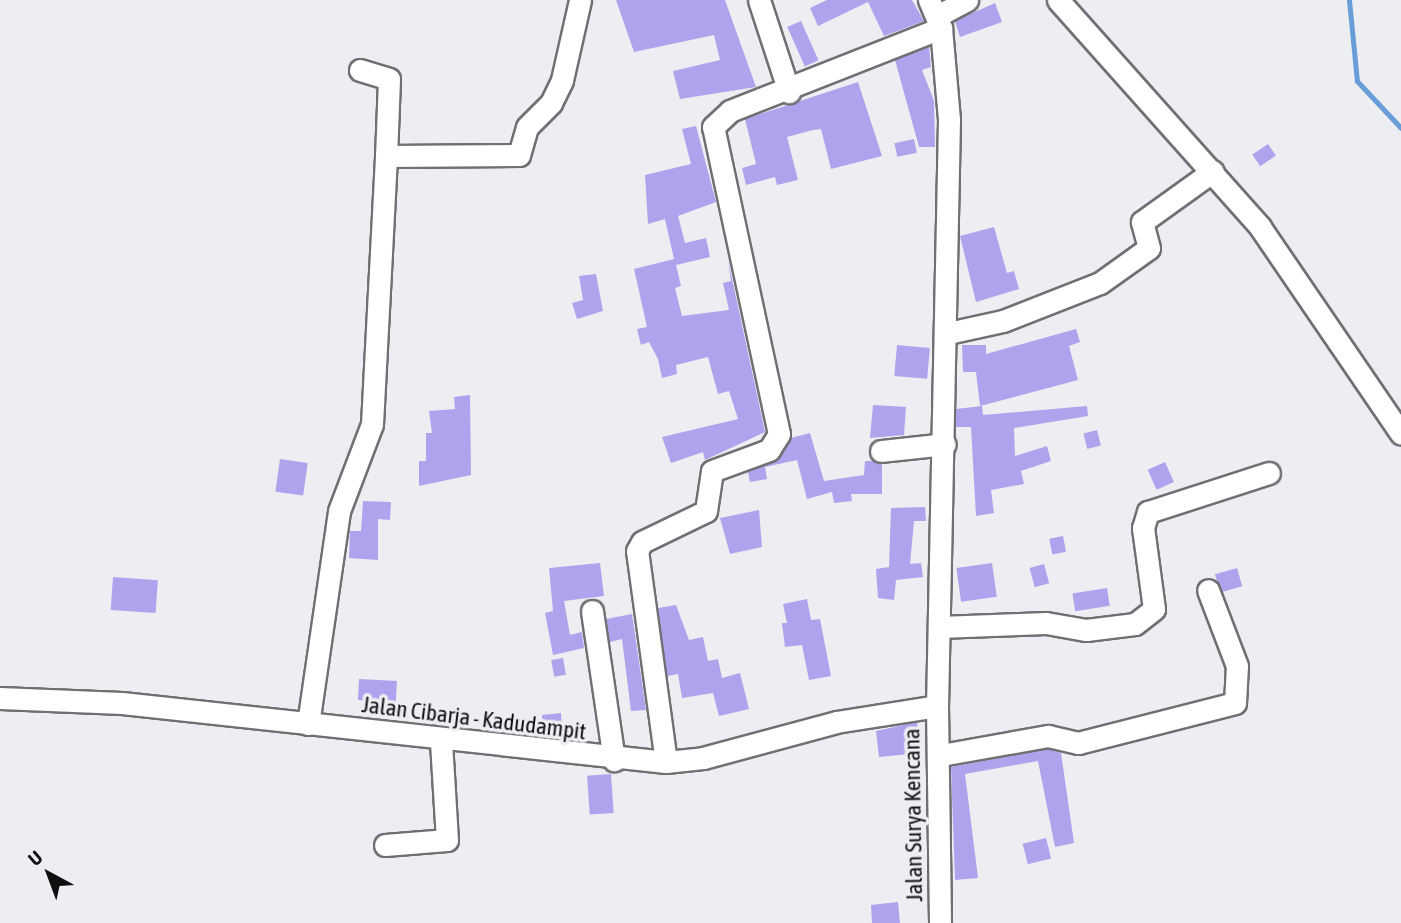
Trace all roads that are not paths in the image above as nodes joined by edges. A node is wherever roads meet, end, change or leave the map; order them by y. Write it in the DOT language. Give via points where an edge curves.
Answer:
graph roads {
  1 [pos="580,0"];
  2 [pos="759,0"];
  3 [pos="967,0"];
  4 [pos="1058,0"];
  5 [pos="936,15"];
  6 [pos="360,70"];
  7 [pos="789,92"];
  8 [pos="386,156"];
  9 [pos="1213,171"];
  10 [pos="948,333"];
  11 [pos="1401,433"];
  12 [pos="945,444"];
  13 [pos="881,451"];
  14 [pos="1269,473"];
  15 [pos="1208,590"];
  16 [pos="592,611"];
  17 [pos="939,627"];
  18 [pos="0,698"];
  19 [pos="937,706"];
  20 [pos="308,724"];
  21 [pos="441,741"];
  22 [pos="942,755"];
  23 [pos="614,760"];
  24 [pos="666,762"];
  25 [pos="385,845"];
  26 [pos="940,923"];
  1 -- 8 [label="street" via="562,80 551,103 527,127 519,155"];
  2 -- 7 [label="street"];
  3 -- 5 [label="street"];
  4 -- 9 [label="street"];
  5 -- 7 [label="street"];
  5 -- 10 [label="street, Jalan Surya Kencana" via="949,120"];
  6 -- 8 [label="street" via="389,79"];
  7 -- 24 [label="street" via="730,111 713,127 779,434 769,450 712,471 706,511 642,542 637,551"];
  8 -- 20 [label="street" via="372,424 343,493"];
  9 -- 10 [label="street" via="1142,222 1150,248 1100,282 1003,321"];
  9 -- 11 [label="street" via="1260,226"];
  10 -- 12 [label="street, Jalan Surya Kencana"];
  12 -- 13 [label="street"];
  12 -- 17 [label="street, Jalan Surya Kencana"];
  14 -- 17 [label="street" via="1157,504 1148,512 1143,528 1154,609 1135,624 1098,630 1046,623"];
  15 -- 22 [label="street" via="1237,666 1235,703 1078,743 1048,736"];
  16 -- 23 [label="street"];
  17 -- 19 [label="street, Jalan Surya Kencana"];
  18 -- 20 [label="street, Jalan Cibarja - Kadudampit"];
  19 -- 22 [label="street, Jalan Surya Kencana"];
  19 -- 24 [label="street, Jalan Cibarja - Kadudampit" via="836,722 703,758"];
  20 -- 21 [label="street, Jalan Cibarja - Kadudampit"];
  21 -- 23 [label="street, Jalan Cibarja - Kadudampit"];
  21 -- 25 [label="street" via="446,840 440,846"];
  22 -- 26 [label="street, Jalan Surya Kencana"];
  23 -- 24 [label="street, Jalan Cibarja - Kadudampit"];
}
